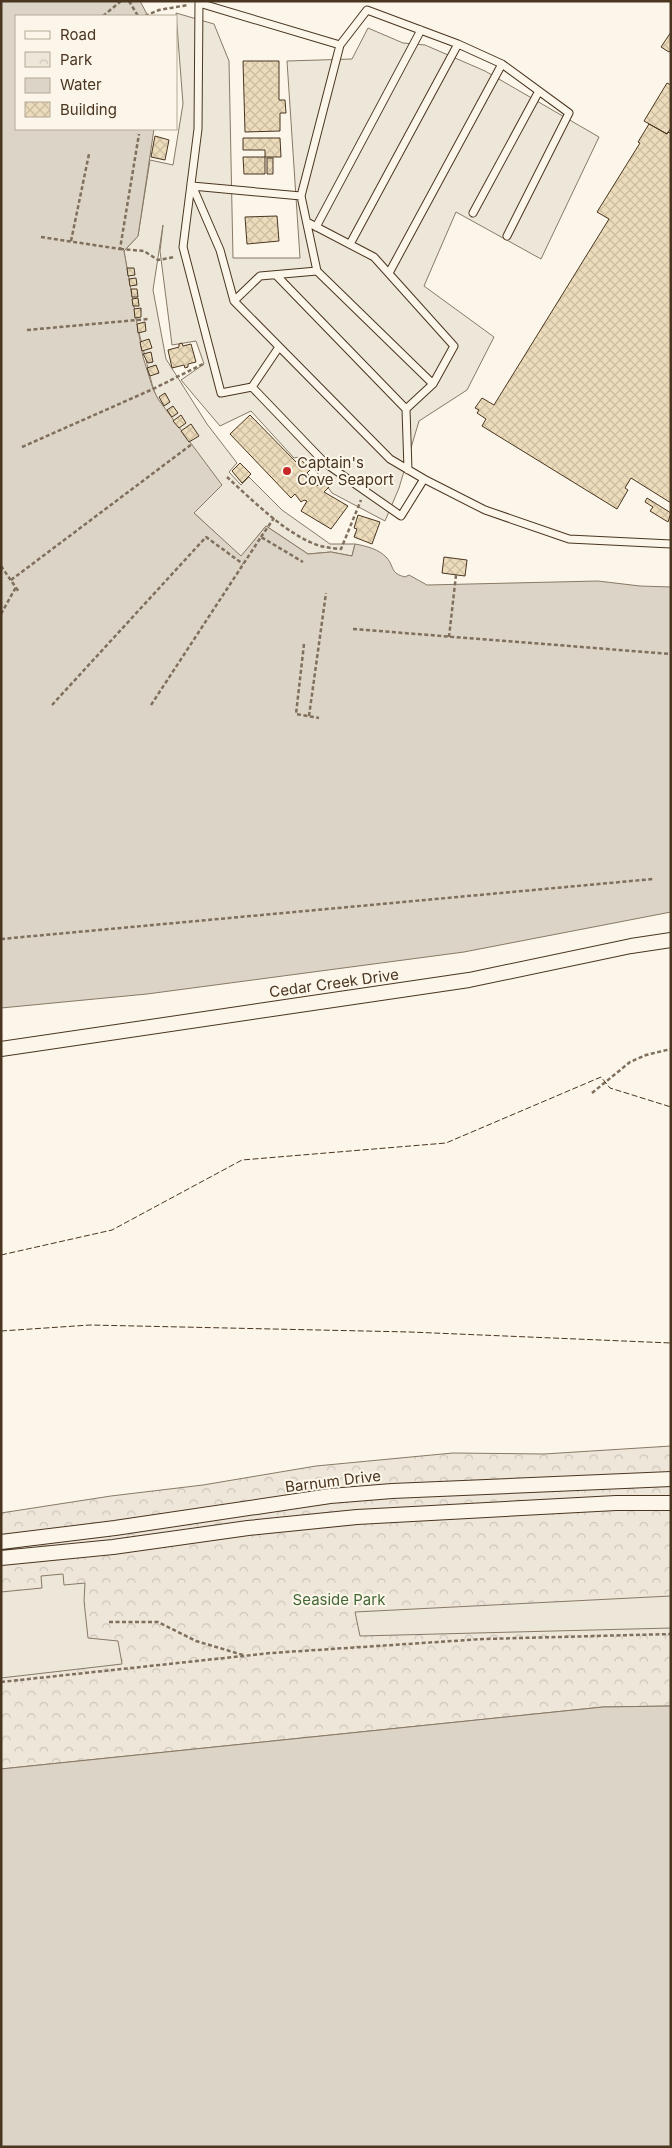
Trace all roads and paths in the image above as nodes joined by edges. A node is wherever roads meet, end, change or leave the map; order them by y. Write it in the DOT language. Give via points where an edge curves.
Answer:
graph roads {
  1 [pos="121,1"];
  2 [pos="129,1"];
  3 [pos="199,2"];
  4 [pos="104,15"];
  5 [pos="137,15"];
  6 [pos="147,15"];
  7 [pos="421,30"];
  8 [pos="458,44"];
  9 [pos="340,45"];
  10 [pos="502,64"];
  11 [pos="539,91"];
  12 [pos="139,134"];
  13 [pos="88,154"];
  14 [pos="192,185"];
  15 [pos="301,196"];
  16 [pos="474,213"];
  17 [pos="307,222"];
  18 [pos="316,227"];
  19 [pos="41,236"];
  20 [pos="507,236"];
  21 [pos="71,241"];
  22 [pos="350,244"];
  23 [pos="120,249"];
  24 [pos="185,255"];
  25 [pos="317,271"];
  26 [pos="389,273"];
  27 [pos="276,274"];
  28 [pos="234,301"];
  29 [pos="148,319"];
  30 [pos="27,330"];
  31 [pos="279,347"];
  32 [pos="212,360"];
  33 [pos="434,384"];
  34 [pos="252,387"];
  35 [pos="406,409"];
  36 [pos="192,444"];
  37 [pos="22,447"];
  38 [pos="408,470"];
  39 [pos="226,477"];
  40 [pos="424,479"];
  41 [pos="365,491"];
  42 [pos="274,517"];
  43 [pos="261,537"];
  44 [pos="671,544"];
  45 [pos="303,562"];
  46 [pos="243,564"];
  47 [pos="1,566"];
  48 [pos="456,575"];
  49 [pos="11,580"];
  50 [pos="16,587"];
  51 [pos="19,592"];
  52 [pos="326,593"];
  53 [pos="1,614"];
  54 [pos="353,629"];
  55 [pos="450,637"];
  56 [pos="304,644"];
  57 [pos="671,654"];
  58 [pos="52,705"];
  59 [pos="151,705"];
  60 [pos="309,716"];
  61 [pos="319,718"];
  62 [pos="653,879"];
  63 [pos="1,939"];
  64 [pos="671,940"];
  65 [pos="1,1049"];
  66 [pos="671,1049"];
  67 [pos="592,1093"];
  68 [pos="671,1479"];
  69 [pos="671,1503"];
  70 [pos="1,1542"];
  71 [pos="1,1558"];
  72 [pos="108,1622"];
  73 [pos="671,1634"];
  74 [pos="244,1656"];
  75 [pos="1,1682"];
  1 -- 4 [label="path"];
  2 -- 5 [label="path"];
  3 -- 6 [label="path"];
  3 -- 9 [label="lane"];
  3 -- 14 [label="lane" via="198,129"];
  7 -- 8 [label="lane"];
  7 -- 9 [label="lane" via="367,10"];
  7 -- 18 [label="lane"];
  8 -- 10 [label="lane"];
  8 -- 22 [label="lane"];
  9 -- 15 [label="lane"];
  10 -- 11 [label="lane"];
  10 -- 26 [label="lane"];
  11 -- 16 [label="lane"];
  11 -- 20 [label="lane" via="569,113"];
  12 -- 23 [label="path"];
  13 -- 21 [label="path"];
  14 -- 15 [label="lane"];
  14 -- 24 [label="lane" via="183,247"];
  14 -- 28 [label="lane" via="220,250"];
  15 -- 17 [label="lane"];
  17 -- 18 [label="lane"];
  17 -- 25 [label="lane"];
  18 -- 22 [label="lane"];
  19 -- 21 [label="path"];
  21 -- 23 [label="path"];
  22 -- 26 [label="lane" via="374,257"];
  23 -- 24 [label="path" via="144,251 158,260"];
  24 -- 32 [label="lane"];
  25 -- 27 [label="lane"];
  25 -- 33 [label="lane"];
  26 -- 33 [label="lane" via="454,346"];
  27 -- 28 [label="lane" via="260,276"];
  27 -- 35 [label="lane"];
  28 -- 31 [label="lane"];
  29 -- 30 [label="path"];
  31 -- 34 [label="lane"];
  31 -- 38 [label="lane" via="390,459"];
  32 -- 34 [label="lane" via="221,394"];
  32 -- 37 [label="path"];
  33 -- 35 [label="lane"];
  34 -- 41 [label="lane" via="325,463"];
  35 -- 38 [label="lane"];
  36 -- 49 [label="path"];
  38 -- 40 [label="lane"];
  39 -- 42 [label="path"];
  40 -- 41 [label="lane" via="401,516"];
  40 -- 44 [label="lane" via="485,510 569,540"];
  41 -- 42 [label="path" via="341,549 310,542"];
  42 -- 43 [label="path"];
  43 -- 45 [label="path"];
  43 -- 46 [label="path"];
  46 -- 58 [label="path" via="206,537"];
  46 -- 59 [label="path"];
  47 -- 49 [label="path"];
  48 -- 55 [label="path"];
  49 -- 50 [label="path"];
  50 -- 51 [label="path"];
  50 -- 53 [label="path"];
  52 -- 60 [label="path"];
  54 -- 55 [label="path"];
  55 -- 57 [label="path"];
  56 -- 60 [label="path" via="296,714"];
  60 -- 61 [label="path"];
  62 -- 63 [label="path"];
  64 -- 65 [label="street, Cedar Creek Drive" via="469,980"];
  66 -- 67 [label="path" via="630,1062"];
  68 -- 70 [label="street, Barnum Drive" via="330,1496"];
  69 -- 71 [label="street" via="616,1502 357,1517"];
  72 -- 74 [label="path" via="158,1622 196,1640"];
  73 -- 74 [label="path" via="483,1639"];
  74 -- 75 [label="path"];
}
